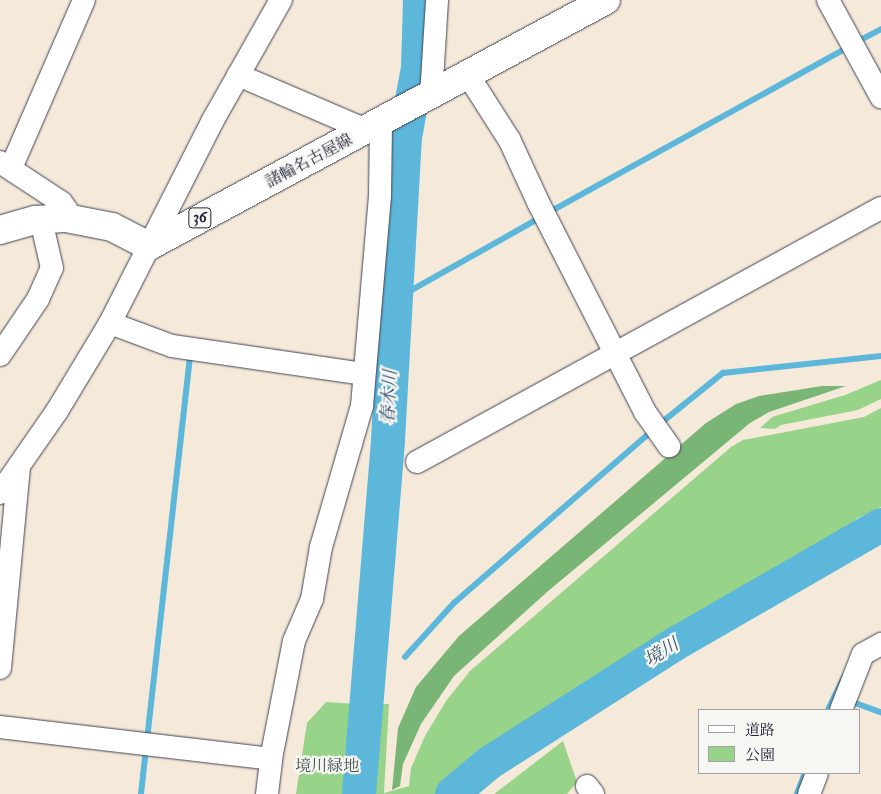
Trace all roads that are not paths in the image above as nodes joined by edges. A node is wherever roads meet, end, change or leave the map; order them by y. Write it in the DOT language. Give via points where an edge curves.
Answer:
graph roads {
  1 [pos="84,0"];
  2 [pos="281,0"];
  3 [pos="437,0"];
  4 [pos="606,0"];
  5 [pos="828,0"];
  6 [pos="468,74"];
  7 [pos="238,76"];
  8 [pos="881,96"];
  9 [pos="427,98"];
  10 [pos="377,125"];
  11 [pos="5,165"];
  12 [pos="881,208"];
  13 [pos="54,219"];
  14 [pos="0,230"];
  15 [pos="149,246"];
  16 [pos="110,323"];
  17 [pos="615,353"];
  18 [pos="0,356"];
  19 [pos="363,374"];
  20 [pos="669,446"];
  21 [pos="417,462"];
  22 [pos="19,468"];
  23 [pos="0,493"];
  24 [pos="881,644"];
  25 [pos="0,668"];
  26 [pos="841,709"];
  27 [pos="0,727"];
  28 [pos="271,759"];
  29 [pos="817,774"];
  30 [pos="267,794"];
  31 [pos="809,794"];
  1 -- 11 [label="street"];
  2 -- 7 [label="street"];
  3 -- 9 [label="street"];
  4 -- 6 [label="main road, 諸輪名古屋線 / 36"];
  5 -- 8 [label="street"];
  6 -- 9 [label="main road, 諸輪名古屋線 / 36"];
  6 -- 17 [label="street" via="510,141"];
  7 -- 10 [label="street" via="357,126"];
  7 -- 15 [label="street"];
  9 -- 10 [label="main road, 諸輪名古屋線 / 36"];
  10 -- 15 [label="main road, 諸輪名古屋線 / 36"];
  10 -- 19 [label="street" via="378,216"];
  11 -- 13 [label="street" via="61,202 66,209"];
  12 -- 17 [label="street"];
  13 -- 14 [label="main road"];
  13 -- 15 [label="main road" via="112,227"];
  13 -- 18 [label="street" via="52,268 38,298"];
  15 -- 16 [label="street"];
  16 -- 19 [label="street" via="172,346"];
  16 -- 22 [label="street"];
  17 -- 20 [label="street" via="645,412"];
  17 -- 21 [label="street"];
  19 -- 28 [label="street" via="362,406 321,547 312,599 294,641"];
  22 -- 23 [label="street"];
  22 -- 25 [label="street"];
  24 -- 26 [label="street" via="863,654"];
  27 -- 28 [label="street"];
  28 -- 30 [label="street"];
  29 -- 31 [label="street"];
}
